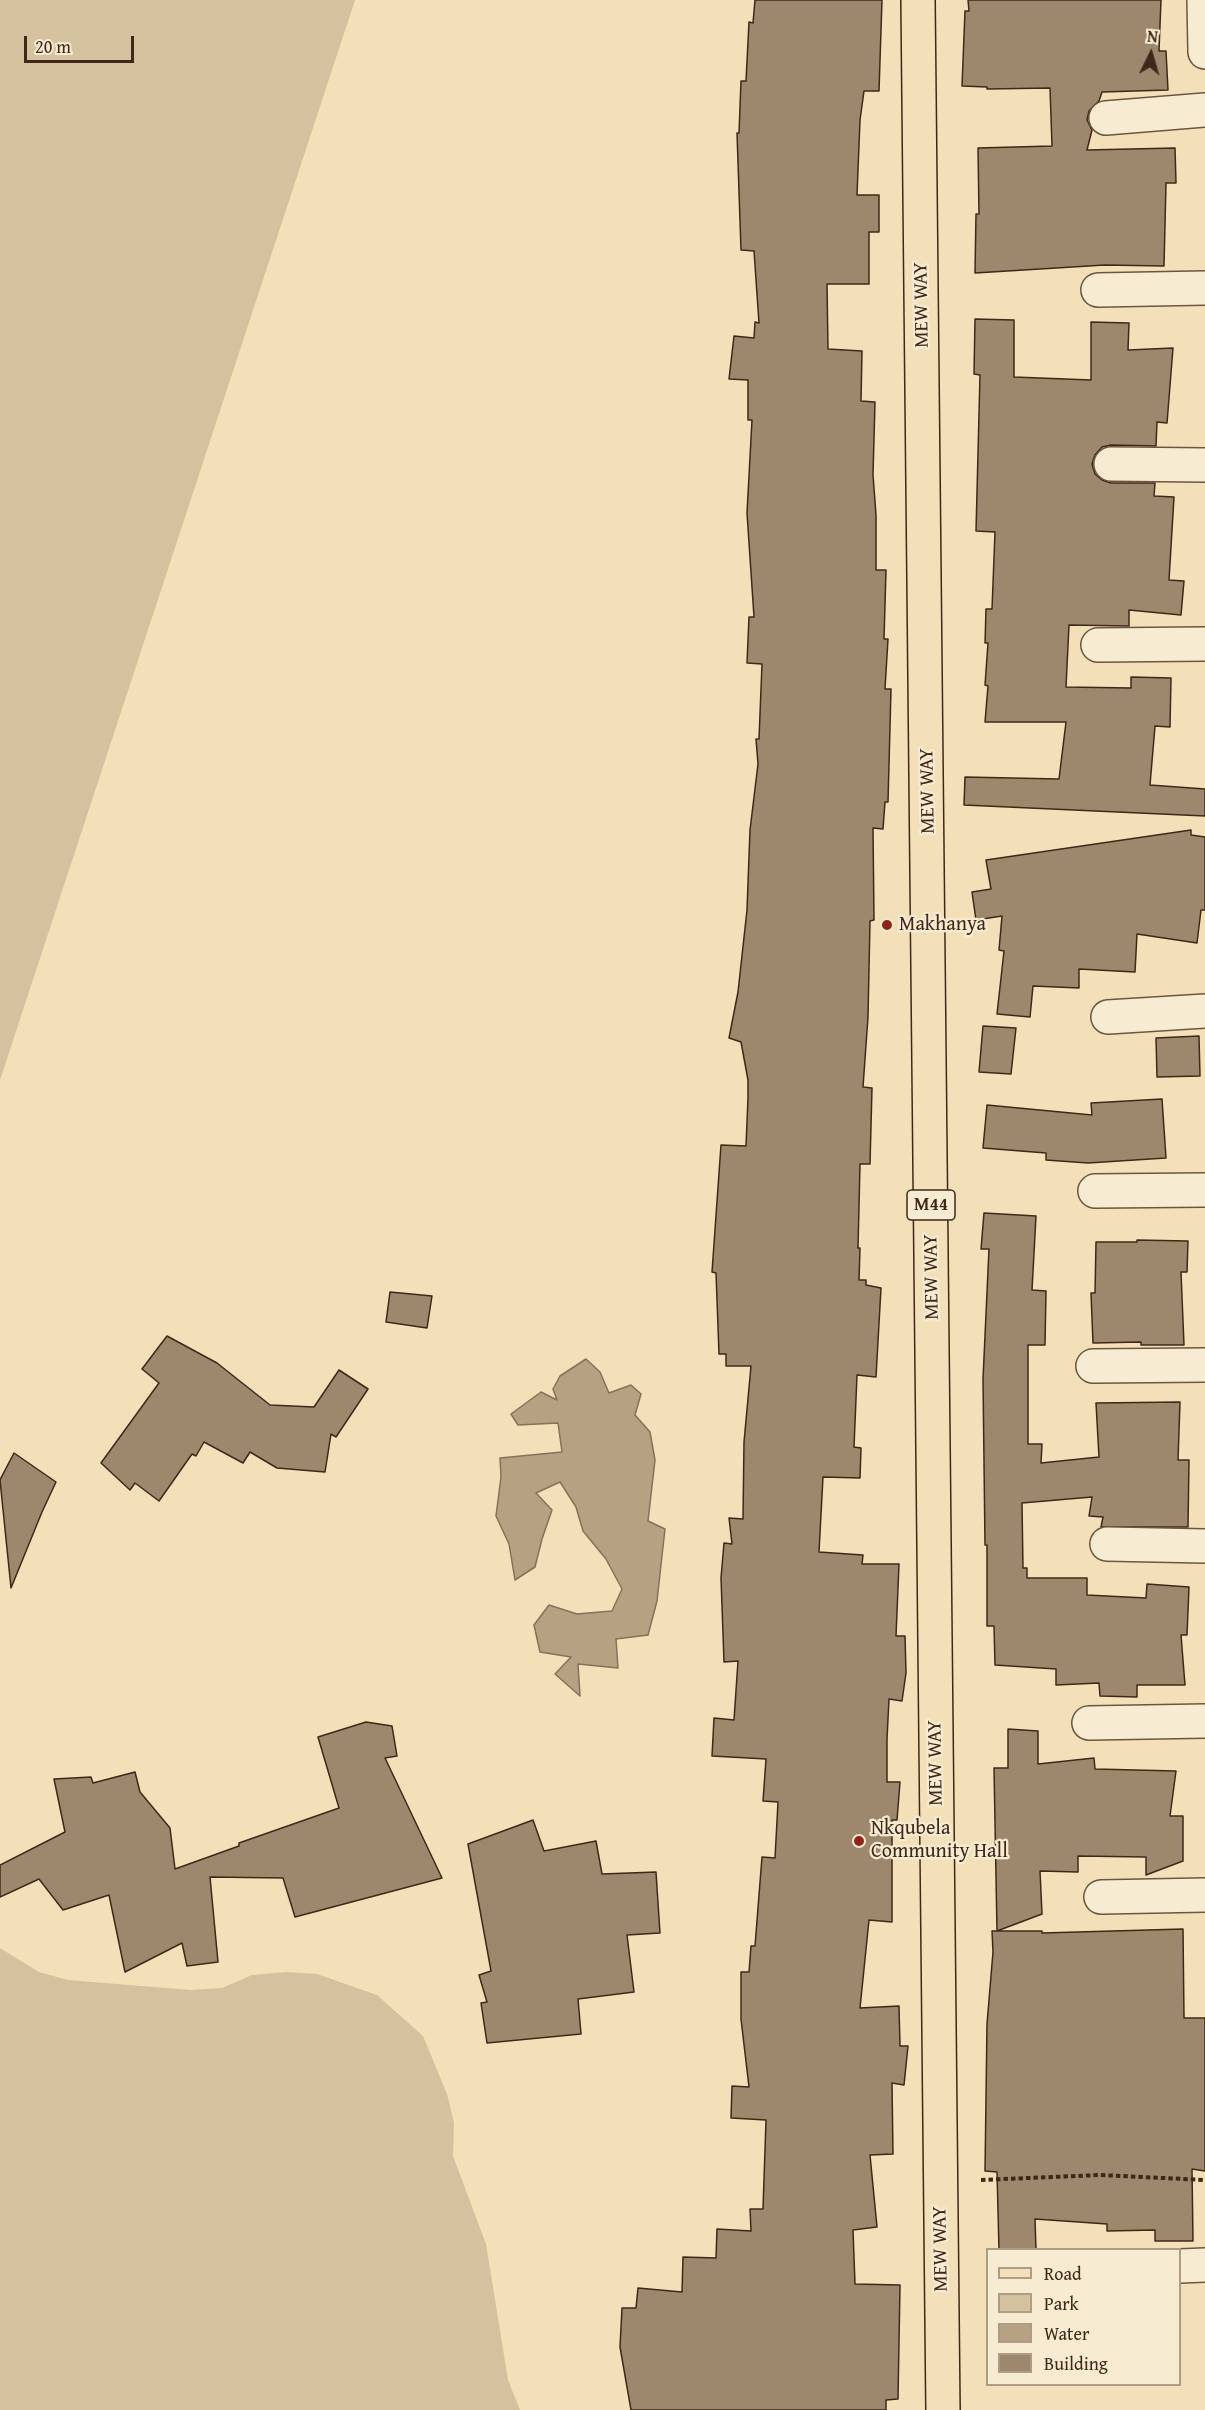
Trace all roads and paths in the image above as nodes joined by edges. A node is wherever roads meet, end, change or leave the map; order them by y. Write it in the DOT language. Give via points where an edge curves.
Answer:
graph roads {
  1 [pos="918,0"];
  2 [pos="1204,0"];
  3 [pos="1205,52"];
  4 [pos="1205,110"];
  5 [pos="1106,118"];
  6 [pos="1205,288"];
  7 [pos="1098,290"];
  8 [pos="1112,464"];
  9 [pos="1205,465"];
  10 [pos="1205,644"];
  11 [pos="1098,645"];
  12 [pos="1205,1011"];
  13 [pos="1108,1017"];
  14 [pos="1205,1190"];
  15 [pos="1095,1191"];
  16 [pos="1205,1365"];
  17 [pos="1093,1366"];
  18 [pos="1107,1544"];
  19 [pos="1205,1546"];
  20 [pos="1205,1721"];
  21 [pos="1089,1723"];
  22 [pos="1205,1895"];
  23 [pos="1101,1897"];
  24 [pos="981,2180"];
  25 [pos="1205,2180"];
  26 [pos="1205,2265"];
  27 [pos="1181,2266"];
  28 [pos="943,2410"];
  1 -- 28 [label="main road, MEW WAY / M44"];
  2 -- 3 [label="street"];
  4 -- 5 [label="street"];
  6 -- 7 [label="street"];
  8 -- 9 [label="street"];
  10 -- 11 [label="street"];
  12 -- 13 [label="street"];
  14 -- 15 [label="street"];
  16 -- 17 [label="street"];
  18 -- 19 [label="street"];
  20 -- 21 [label="street"];
  22 -- 23 [label="street"];
  24 -- 25 [label="path" via="1100,2175"];
  26 -- 27 [label="street"];
}
